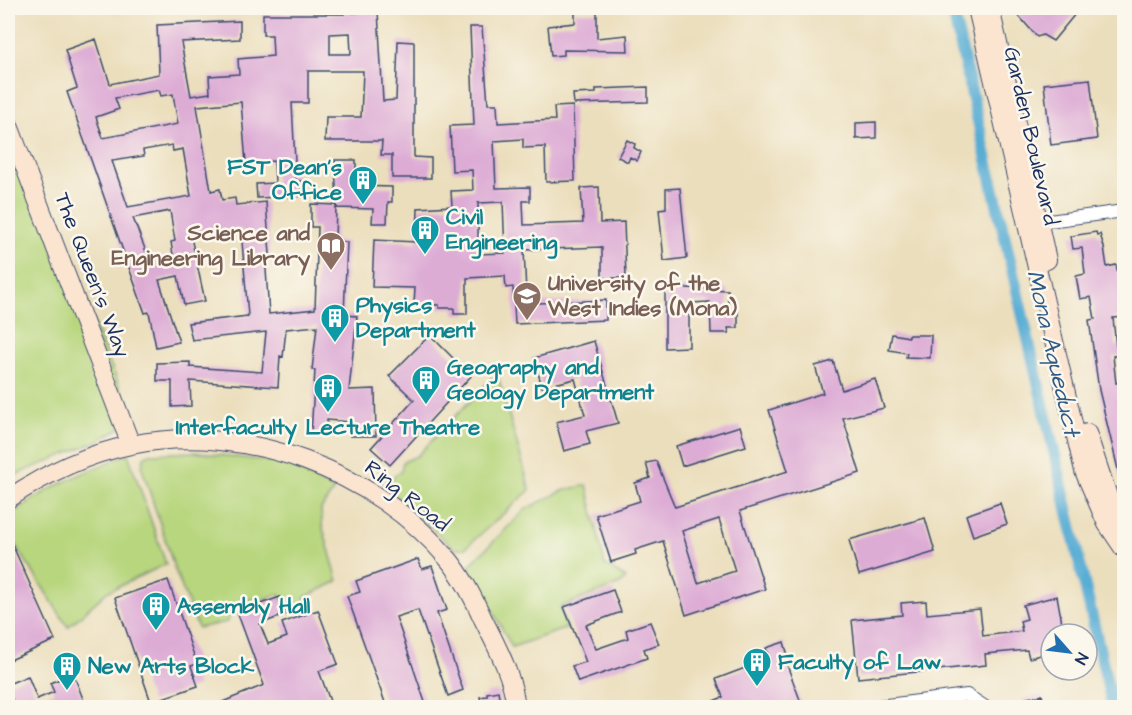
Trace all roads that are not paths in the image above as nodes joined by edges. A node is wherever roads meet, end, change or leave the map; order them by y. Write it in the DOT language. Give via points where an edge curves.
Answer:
graph roads {
  1 [pos="976,8"];
  2 [pos="990,8"];
  3 [pos="8,123"];
  4 [pos="1125,211"];
  5 [pos="1033,223"];
  6 [pos="131,445"];
  7 [pos="8,499"];
  8 [pos="1125,529"];
  9 [pos="1125,549"];
  10 [pos="516,708"];
  11 [pos="863,708"];
  12 [pos="987,708"];
  1 -- 5 [label="street, Garden Boulevard"];
  2 -- 5 [label="street, Garden Boulevard"];
  3 -- 6 [label="street, The Queen's Way"];
  4 -- 5 [label="street"];
  5 -- 8 [label="street, Garden Boulevard" via="1090,447"];
  5 -- 9 [label="street, Garden Boulevard" via="1084,471 1107,524"];
  6 -- 7 [label="street, Ring Road" via="69,464"];
  6 -- 10 [label="street, Ring Road" via="211,440 271,449 333,472 369,492 410,523 454,568 494,642 510,679"];
  11 -- 12 [label="street" via="967,695"];
}
